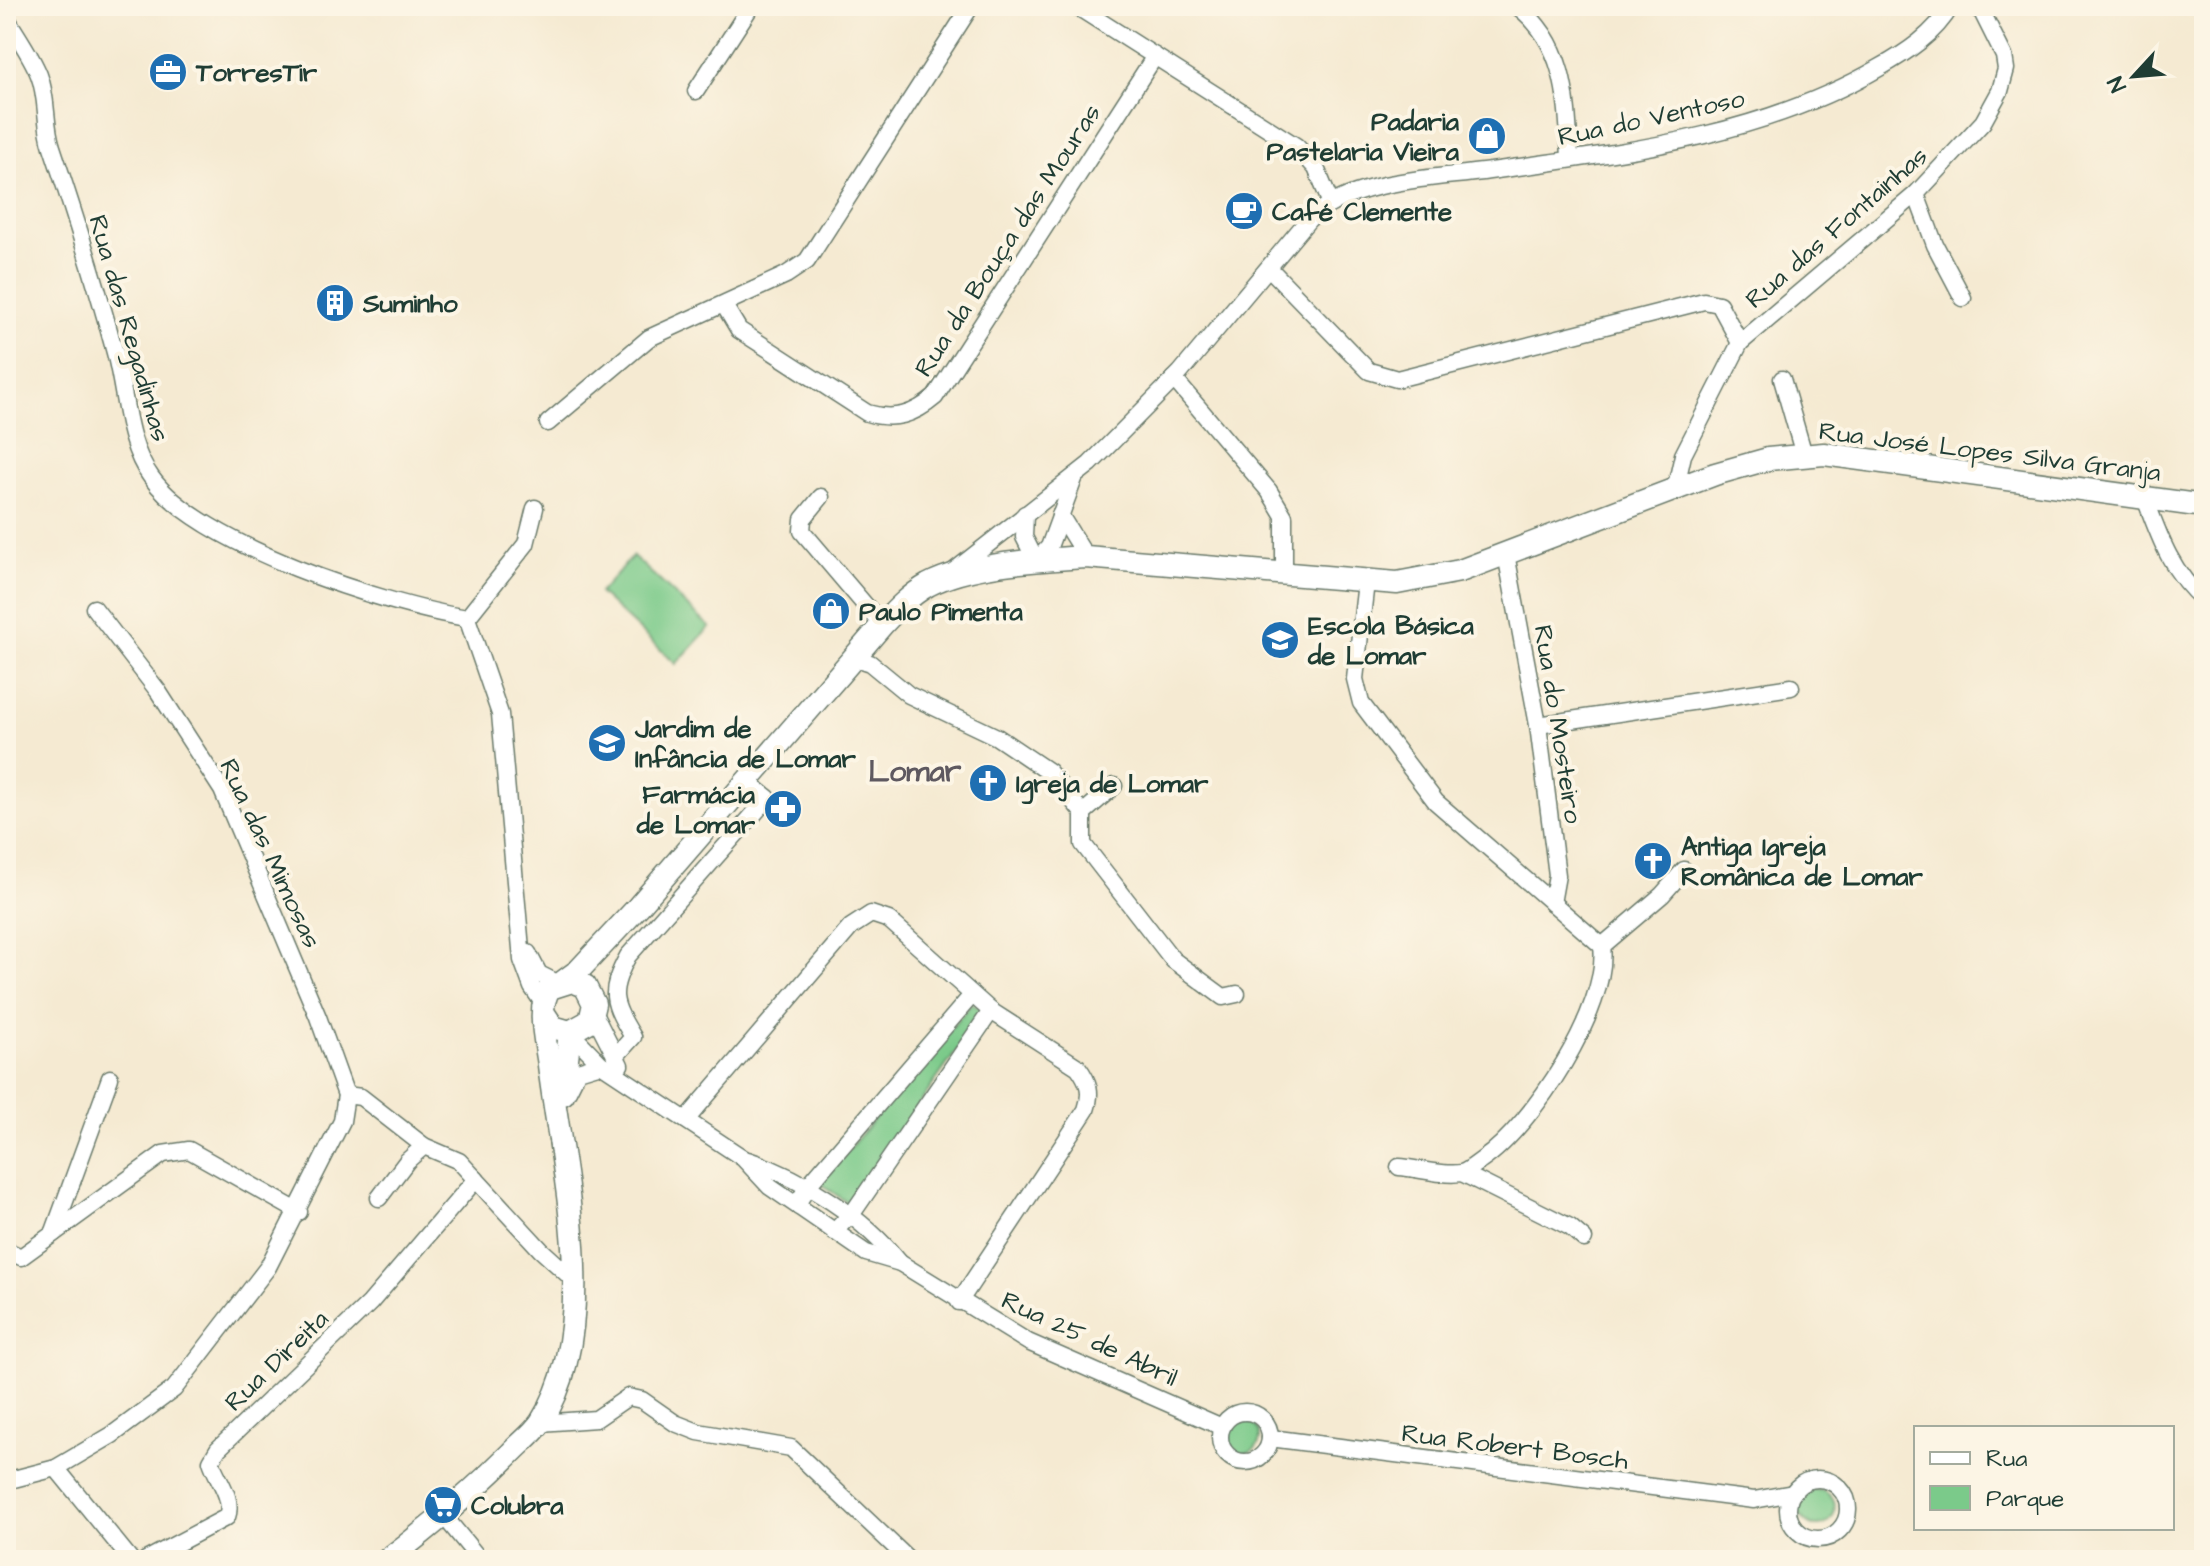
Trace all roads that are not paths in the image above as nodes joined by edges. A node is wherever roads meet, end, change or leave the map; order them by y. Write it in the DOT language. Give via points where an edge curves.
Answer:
graph roads {
  1 [pos="751,6"];
  2 [pos="971,6"];
  3 [pos="1076,6"];
  4 [pos="1517,6"];
  5 [pos="1951,6"];
  6 [pos="1979,6"];
  7 [pos="6,17"];
  8 [pos="1155,56"];
  9 [pos="696,91"];
  10 [pos="1570,158"];
  11 [pos="1916,194"];
  12 [pos="1331,204"];
  13 [pos="1269,268"];
  14 [pos="1963,298"];
  15 [pos="724,305"];
  16 [pos="1740,343"];
  17 [pos="1174,379"];
  18 [pos="1782,379"];
  19 [pos="548,423"];
  20 [pos="1804,455"];
  21 [pos="1076,475"];
  22 [pos="1676,486"];
  23 [pos="821,497"];
  24 [pos="2145,498"];
  25 [pos="2204,506"];
  26 [pos="535,508"];
  27 [pos="1025,514"];
  28 [pos="1060,515"];
  29 [pos="1506,554"];
  30 [pos="1086,557"];
  31 [pos="1036,561"];
  32 [pos="1284,574"];
  33 [pos="948,576"];
  34 [pos="1366,582"];
  35 [pos="2204,600"];
  36 [pos="94,608"];
  37 [pos="467,618"];
  38 [pos="882,625"];
  39 [pos="852,657"];
  40 [pos="1791,687"];
  41 [pos="1538,725"];
  42 [pos="745,780"];
  43 [pos="1114,786"];
  44 [pos="1083,813"];
  45 [pos="1684,870"];
  46 [pos="1552,903"];
  47 [pos="638,907"];
  48 [pos="522,933"];
  49 [pos="1602,946"];
  50 [pos="560,982"];
  51 [pos="1237,994"];
  52 [pos="972,995"];
  53 [pos="592,1004"];
  54 [pos="543,1007"];
  55 [pos="991,1011"];
  56 [pos="570,1032"];
  57 [pos="608,1060"];
  58 [pos="110,1078"];
  59 [pos="346,1095"];
  60 [pos="563,1103"];
  61 [pos="686,1120"];
  62 [pos="424,1146"];
  63 [pos="561,1152"];
  64 [pos="743,1158"];
  65 [pos="1399,1167"];
  66 [pos="1462,1173"];
  67 [pos="476,1179"];
  68 [pos="807,1188"];
  69 [pos="379,1198"];
  70 [pos="799,1207"];
  71 [pos="299,1212"];
  72 [pos="850,1217"];
  73 [pos="834,1232"];
  74 [pos="53,1234"];
  75 [pos="1584,1239"];
  76 [pos="6,1250"];
  77 [pos="900,1263"];
  78 [pos="575,1281"];
  79 [pos="959,1302"];
  80 [pos="540,1423"];
  81 [pos="1222,1427"];
  82 [pos="1270,1438"];
  83 [pos="56,1468"];
  84 [pos="6,1481"];
  85 [pos="1793,1493"];
  86 [pos="1754,1500"];
  87 [pos="444,1516"];
  88 [pos="1792,1525"];
  89 [pos="131,1560"];
  90 [pos="146,1560"];
  91 [pos="387,1560"];
  92 [pos="480,1560"];
  93 [pos="909,1560"];
  1 -- 9 [label="street"];
  2 -- 15 [label="street" via="807,261"];
  3 -- 8 [label="street"];
  4 -- 10 [label="street" via="1545,36 1565,80"];
  5 -- 10 [label="street, Rua do Ventoso" via="1912,49 1838,92 1704,136"];
  6 -- 11 [label="street, Rua das Fontainhas" via="2004,56 2000,91 1983,122"];
  7 -- 37 [label="street, Rua das Regadinhas" via="39,77 51,144 148,475 172,503 248,544 341,584 428,612"];
  8 -- 12 [label="street" via="1296,146 1316,168"];
  8 -- 15 [label="street, Rua da Bouça das Mouras" via="923,408 886,418 867,413 739,330"];
  10 -- 12 [label="street, Rua do Ventoso" via="1398,183"];
  11 -- 14 [label="street"];
  11 -- 16 [label="street, Rua das Fontainhas"];
  12 -- 13 [label="street" via="1309,219"];
  13 -- 16 [label="street" via="1369,371 1397,379 1704,301 1719,304"];
  13 -- 17 [label="street"];
  15 -- 19 [label="street" via="649,338"];
  16 -- 22 [label="street, Rua das Fontainhas" via="1683,455"];
  17 -- 21 [label="street"];
  17 -- 32 [label="street" via="1284,516"];
  18 -- 20 [label="street"];
  20 -- 22 [label="main road, Rua José Lopes Silva Granja" via="1768,459"];
  20 -- 24 [label="main road, Rua José Lopes Silva Granja" via="1838,455"];
  21 -- 27 [label="street"];
  21 -- 28 [label="street"];
  22 -- 29 [label="main road, Rua José Lopes Silva Granja"];
  23 -- 38 [label="street" via="803,519 802,531"];
  24 -- 25 [label="main road, Rua José Lopes Silva Granja"];
  24 -- 35 [label="street" via="2163,548"];
  26 -- 37 [label="street" via="526,544"];
  27 -- 31 [label="street" via="1024,537"];
  27 -- 33 [label="street"];
  28 -- 30 [label="street"];
  28 -- 31 [label="street" via="1049,547"];
  29 -- 34 [label="main road, Rua José Lopes Silva Granja" via="1460,571 1397,583"];
  29 -- 41 [label="street, Rua do Mosteiro"];
  30 -- 31 [label="main road, Rua José Lopes Silva Granja"];
  30 -- 32 [label="main road, Rua José Lopes Silva Granja"];
  31 -- 33 [label="main road, Rua José Lopes Silva Granja"];
  32 -- 34 [label="main road, Rua José Lopes Silva Granja"];
  33 -- 38 [label="main road, Rua José Lopes Silva Granja" via="907,598"];
  34 -- 46 [label="street" via="1355,679 1361,703 1436,802"];
  36 -- 59 [label="street, Rua das Mimosas" via="158,691 222,790"];
  37 -- 48 [label="street" via="500,714"];
  38 -- 39 [label="main road, Rua José Lopes Silva Granja"];
  39 -- 42 [label="main road, Rua José Lopes Silva Granja"];
  39 -- 44 [label="street" via="870,663 909,695 997,737 1049,772"];
  40 -- 41 [label="street"];
  41 -- 46 [label="street, Rua do Mosteiro" via="1557,875"];
  42 -- 47 [label="main road, Rua José Lopes Silva Granja"];
  42 -- 57 [label="street" via="768,798 628,956 613,984 615,1005 633,1037"];
  43 -- 44 [label="street"];
  44 -- 51 [label="street" via="1083,844 1173,960 1223,997"];
  45 -- 49 [label="street"];
  46 -- 49 [label="street"];
  47 -- 50 [label="main road" via="579,970"];
  47 -- 53 [label="main road" via="608,955"];
  48 -- 50 [label="street" via="539,974"];
  48 -- 54 [label="street" via="522,960"];
  49 -- 66 [label="street" via="1600,984 1534,1111 1502,1146"];
  50 -- 53 [label="main road" via="585,986"];
  50 -- 54 [label="main road" via="545,994"];
  52 -- 55 [label="street"];
  52 -- 61 [label="street" via="889,920 871,914 851,927"];
  52 -- 68 [label="street"];
  53 -- 56 [label="main road" via="585,1026"];
  53 -- 57 [label="street"];
  54 -- 56 [label="main road" via="553,1027"];
  54 -- 63 [label="main road"];
  55 -- 72 [label="street"];
  55 -- 79 [label="street" via="1078,1067 1091,1096"];
  56 -- 57 [label="street, Rua 25 de Abril"];
  56 -- 60 [label="main road"];
  57 -- 60 [label="street" via="578,1071"];
  57 -- 61 [label="street, Rua 25 de Abril"];
  58 -- 74 [label="street"];
  59 -- 62 [label="street" via="361,1097"];
  59 -- 71 [label="street" via="342,1121"];
  60 -- 63 [label="main road"];
  61 -- 64 [label="street, Rua 25 de Abril"];
  62 -- 67 [label="street" via="459,1161"];
  62 -- 69 [label="street"];
  63 -- 78 [label="main road"];
  64 -- 68 [label="street, Rua 25 de Abril"];
  64 -- 70 [label="street, Rua 25 de Abril" via="770,1187"];
  65 -- 66 [label="street"];
  66 -- 75 [label="street"];
  67 -- 78 [label="street"];
  67 -- 90 [label="street, Rua Direita" via="370,1303 218,1449 211,1461 227,1494 227,1517"];
  68 -- 70 [label="street"];
  68 -- 72 [label="street, Rua 25 de Abril"];
  70 -- 73 [label="street, Rua 25 de Abril"];
  71 -- 74 [label="street" via="189,1150 163,1154"];
  71 -- 83 [label="street" via="268,1267 174,1389"];
  72 -- 73 [label="street"];
  72 -- 77 [label="street, Rua 25 de Abril" via="882,1240"];
  73 -- 77 [label="street, Rua 25 de Abril" via="866,1253"];
  74 -- 76 [label="street" via="21,1257"];
  77 -- 79 [label="street, Rua 25 de Abril"];
  78 -- 80 [label="main road" via="570,1342"];
  79 -- 81 [label="street, Rua 25 de Abril" via="1028,1342"];
  80 -- 87 [label="main road"];
  80 -- 93 [label="street" via="596,1419 628,1397 698,1432 791,1448"];
  81 -- 82 [label="street" via="1238,1413 1254,1414 1266,1423"];
  81 -- 82 [label="street" via="1223,1450 1242,1462 1261,1457"];
  82 -- 86 [label="street, Rua Robert Bosch"];
  83 -- 84 [label="street"];
  83 -- 89 [label="street"];
  85 -- 86 [label="street, Rua Robert Bosch"];
  85 -- 88 [label="street" via="1788,1505"];
  85 -- 88 [label="street, Rua Robert Bosch" via="1811,1479 1829,1481 1843,1492 1849,1510 1842,1528 1826,1539 1806,1537"];
  86 -- 88 [label="street, Rua Robert Bosch"];
  87 -- 91 [label="main road"];
  87 -- 92 [label="street"];
}
